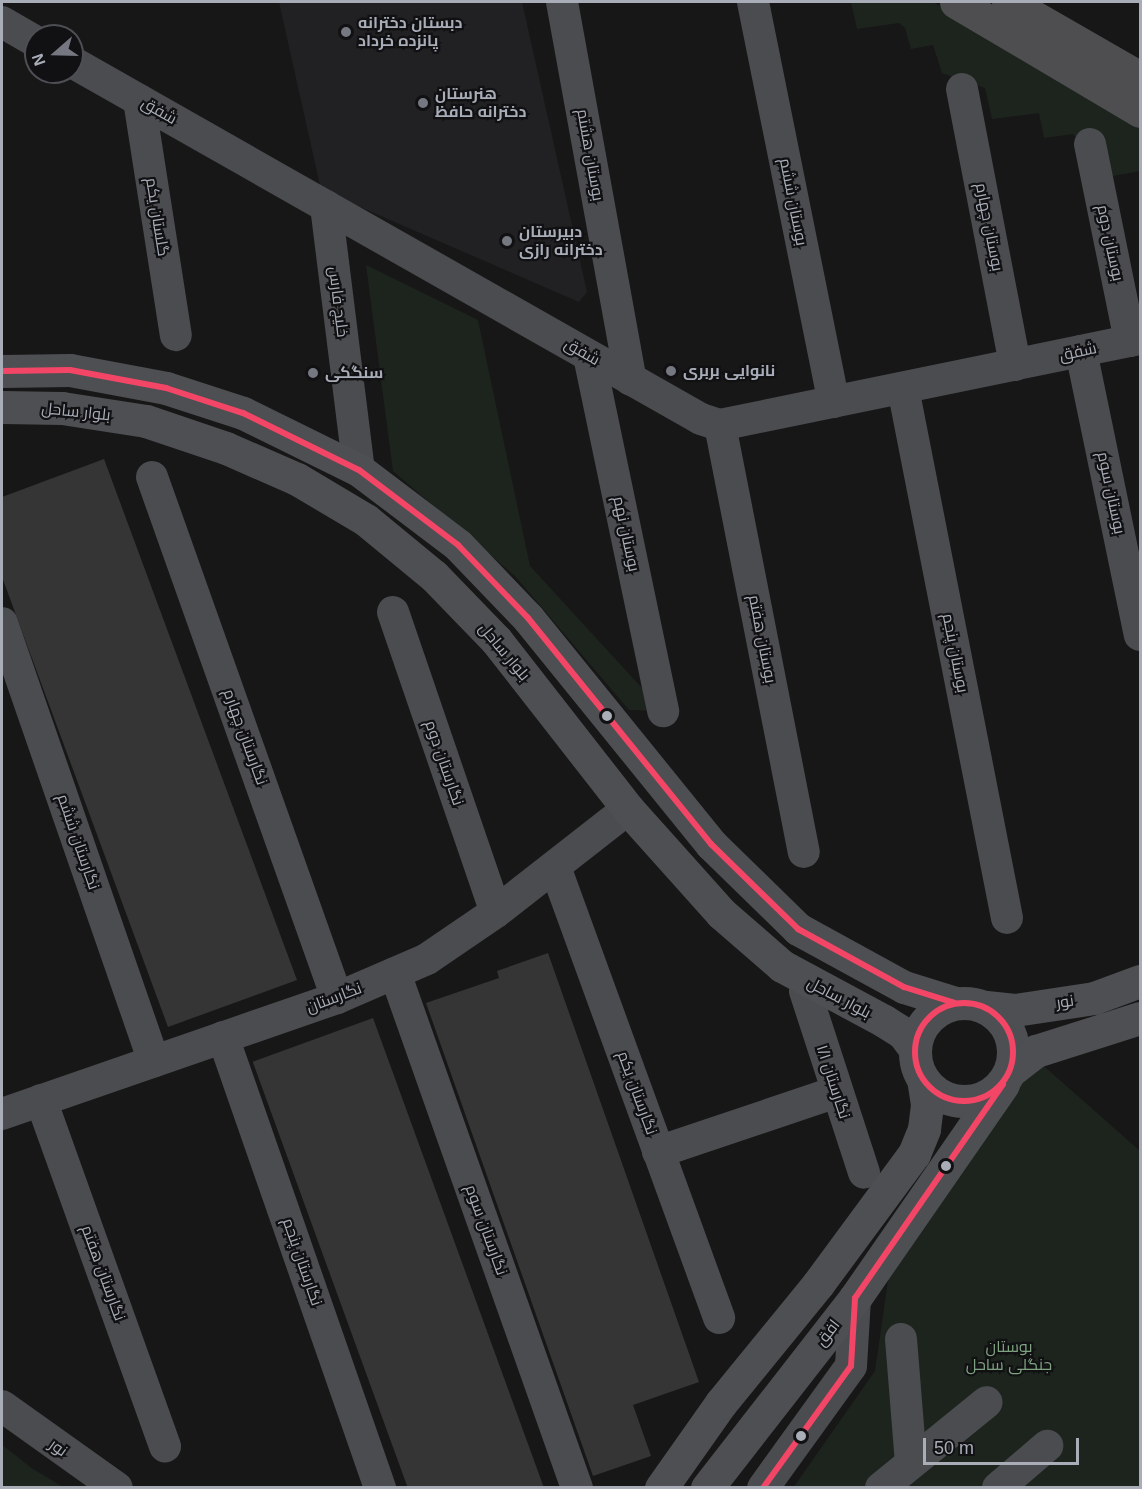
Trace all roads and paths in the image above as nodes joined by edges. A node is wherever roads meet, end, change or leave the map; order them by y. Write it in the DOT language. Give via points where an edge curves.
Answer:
graph roads {
  1 [pos="562,2"];
  2 [pos="753,2"];
  3 [pos="956,2"];
  4 [pos="1008,2"];
  5 [pos="2,22"];
  6 [pos="24,35"];
  7 [pos="84,69"];
  8 [pos="1140,78"];
  9 [pos="962,89"];
  10 [pos="139,100"];
  11 [pos="1140,111"];
  12 [pos="1090,144"];
  13 [pos="326,207"];
  14 [pos="176,335"];
  15 [pos="1136,340"];
  16 [pos="1081,351"];
  17 [pos="589,356"];
  18 [pos="1015,365"];
  19 [pos="2,370"];
  20 [pos="631,380"];
  21 [pos="903,387"];
  22 [pos="834,402"];
  23 [pos="2,407"];
  24 [pos="720,425"];
  25 [pos="359,470"];
  26 [pos="152,477"];
  27 [pos="366,520"];
  28 [pos="393,612"];
  29 [pos="2,623"];
  30 [pos="1140,635"];
  31 [pos="663,711"];
  32 [pos="628,809"];
  33 [pos="804,852"];
  34 [pos="555,867"];
  35 [pos="496,912"];
  36 [pos="1007,918"];
  37 [pos="395,973"];
  38 [pos="1140,981"];
  39 [pos="805,991"];
  40 [pos="337,998"];
  41 [pos="971,1005"];
  42 [pos="1140,1018"];
  43 [pos="223,1037"];
  44 [pos="915,1049"];
  45 [pos="154,1062"];
  46 [pos="1006,1078"];
  47 [pos="923,1080"];
  48 [pos="836,1092"];
  49 [pos="42,1100"];
  50 [pos="2,1114"];
  51 [pos="658,1152"];
  52 [pos="864,1173"];
  53 [pos="855,1298"];
  54 [pos="719,1318"];
  55 [pos="901,1339"];
  56 [pos="987,1402"];
  57 [pos="2,1406"];
  58 [pos="165,1446"];
  59 [pos="1047,1446"];
  60 [pos="911,1464"];
  61 [pos="117,1488"];
  62 [pos="380,1488"];
  63 [pos="577,1488"];
  64 [pos="661,1488"];
  65 [pos="707,1488"];
  66 [pos="763,1488"];
  67 [pos="880,1488"];
  68 [pos="998,1488"];
  1 -- 20 [label="street, بوستان هشتم"];
  2 -- 22 [label="street, بوستان ششم"];
  3 -- 11 [label="highway"];
  4 -- 8 [label="highway"];
  5 -- 6 [label="street"];
  7 -- 10 [label="street, شفق"];
  9 -- 18 [label="street, بوستان چهارم"];
  10 -- 13 [label="street, شفق"];
  10 -- 14 [label="street, گلستان یکم"];
  12 -- 15 [label="street, بوستان دوم"];
  13 -- 17 [label="street, شفق"];
  13 -- 25 [label="street, خلیج فارس"];
  15 -- 16 [label="street, شفق"];
  16 -- 18 [label="street, شفق"];
  16 -- 30 [label="street, بوستان سوم"];
  17 -- 20 [label="street, شفق"];
  17 -- 31 [label="street, بوستان نهم"];
  18 -- 21 [label="street, شفق"];
  19 -- 25 [label="main road" via="70,370 166,388 243,413"];
  20 -- 24 [label="street, شفق" via="700,419"];
  21 -- 22 [label="street, شفق"];
  21 -- 36 [label="street, بوستان پنجم"];
  22 -- 24 [label="street, شفق"];
  23 -- 27 [label="main road, بلوار ساحل" via="62,408 146,421 226,447 297,479"];
  24 -- 33 [label="street, بوستان هفتم"];
  25 -- 27 [label="main road"];
  25 -- 41 [label="main road" via="458,545 528,618 711,844 790,922 850,961 904,987"];
  26 -- 40 [label="street, نگارستان چهارم"];
  27 -- 32 [label="main road, بلوار ساحل" via="435,576 496,640"];
  28 -- 35 [label="street, نگارستان دوم"];
  29 -- 45 [label="street, نگارستان ششم"];
  32 -- 34 [label="street, نگارستان"];
  32 -- 44 [label="main road, بلوار ساحل" via="721,913 782,966 884,1021 903,1033"];
  34 -- 35 [label="street, نگارستان"];
  34 -- 51 [label="street, نگارستان یکم"];
  35 -- 37 [label="street, نگارستان" via="427,958"];
  37 -- 40 [label="street, نگارستان"];
  37 -- 63 [label="street, نگارستان سوم"];
  38 -- 41 [label="main road, نور" via="1094,998 1015,1010"];
  39 -- 48 [label="street, نگارستان ۱/۱"];
  40 -- 43 [label="street, نگارستان"];
  41 -- 44 [label="main road" via="927,1019"];
  41 -- 46 [label="main road" via="1008,1028 1013,1042"];
  42 -- 46 [label="main road" via="1036,1051"];
  43 -- 45 [label="street, نگارستان"];
  43 -- 62 [label="street, نگارستان پنجم"];
  44 -- 47 [label="main road"];
  45 -- 49 [label="street, نگارستان"];
  46 -- 47 [label="main road" via="991,1094 963,1102 935,1092"];
  46 -- 53 [label="main road, افق"];
  47 -- 64 [label="main road" via="927,1104 924,1129 914,1154 818,1284 721,1403"];
  48 -- 51 [label="street"];
  48 -- 52 [label="street, نگارستان ۱/۱"];
  49 -- 50 [label="street, نگارستان"];
  49 -- 58 [label="street, نگارستان هفتم"];
  51 -- 54 [label="street, نگارستان یکم"];
  53 -- 65 [label="main road, افق"];
  53 -- 66 [label="street" via="851,1366"];
  55 -- 60 [label="street"];
  56 -- 60 [label="street"];
  57 -- 61 [label="street, نور"];
  59 -- 68 [label="street"];
  60 -- 67 [label="street"];
}
